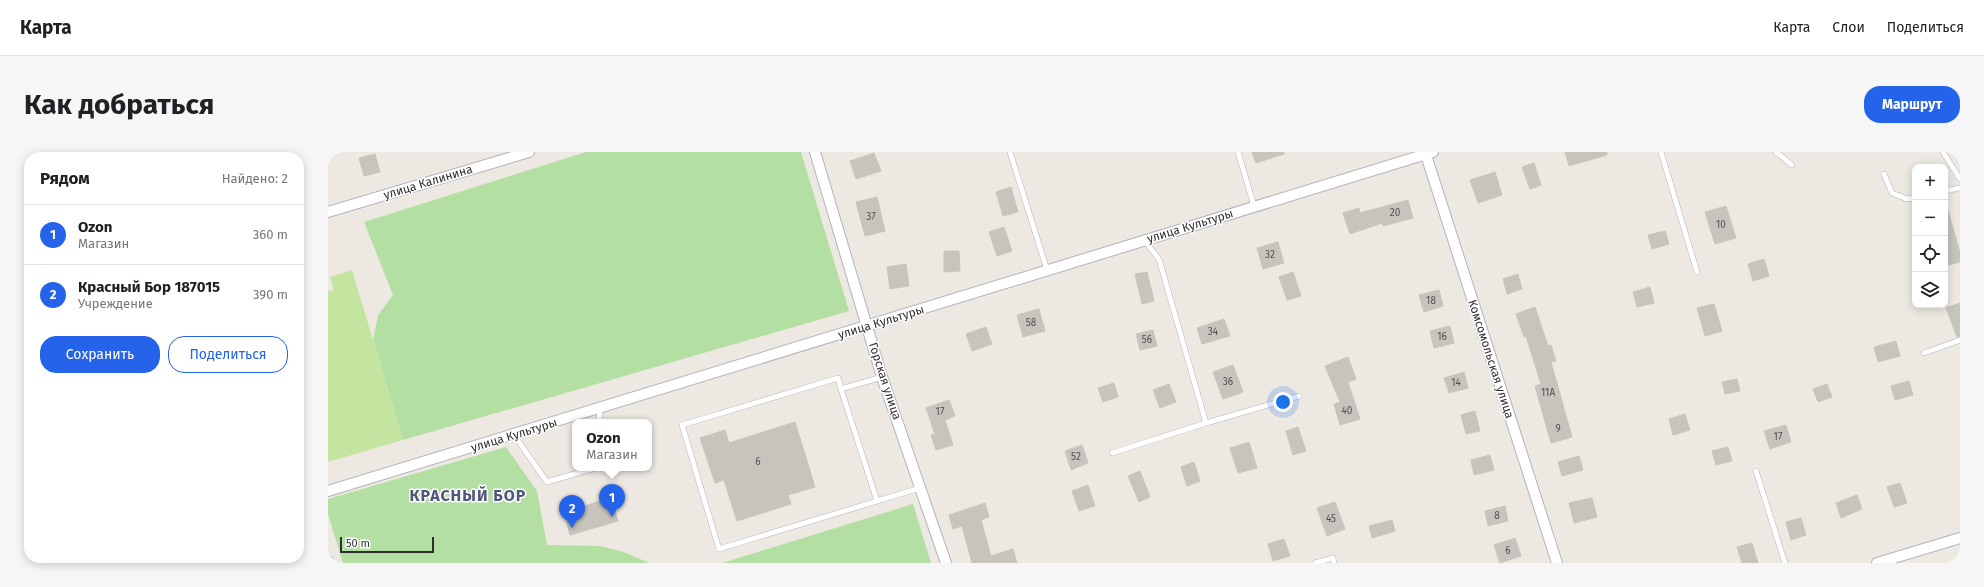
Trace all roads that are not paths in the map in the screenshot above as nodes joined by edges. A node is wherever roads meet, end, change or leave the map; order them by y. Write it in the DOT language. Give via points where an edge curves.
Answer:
graph roads {
  1 [pos="529,152"];
  2 [pos="815,152"];
  3 [pos="1010,152"];
  4 [pos="1238,152"];
  5 [pos="1661,152"];
  6 [pos="1776,152"];
  7 [pos="1943,152"];
  8 [pos="1428,153"];
  9 [pos="1792,165"];
  10 [pos="1884,174"];
  11 [pos="1960,179"];
  12 [pos="1960,188"];
  13 [pos="1948,190"];
  14 [pos="1912,198"];
  15 [pos="1254,206"];
  16 [pos="328,212"];
  17 [pos="1144,240"];
  18 [pos="1048,271"];
  19 [pos="1697,272"];
  20 [pos="867,327"];
  21 [pos="1960,340"];
  22 [pos="1924,353"];
  23 [pos="882,377"];
  24 [pos="841,389"];
  25 [pos="1299,396"];
  26 [pos="600,408"];
  27 [pos="599,419"];
  28 [pos="1206,423"];
  29 [pos="514,435"];
  30 [pos="1112,453"];
  31 [pos="585,471"];
  32 [pos="1756,471"];
  33 [pos="920,488"];
  34 [pos="328,491"];
  35 [pos="877,501"];
  36 [pos="1960,538"];
  37 [pos="946,563"];
  38 [pos="1315,563"];
  39 [pos="1334,563"];
  40 [pos="1557,563"];
  41 [pos="1784,563"];
  42 [pos="1877,563"];
  1 -- 16 [label="street, улица Калинина"];
  2 -- 20 [label="street, Горская улица"];
  3 -- 18 [label="lane"];
  4 -- 15 [label="lane"];
  5 -- 19 [label="lane"];
  6 -- 9 [label="lane"];
  7 -- 11 [label="lane"];
  8 -- 15 [label="street, улица Культуры"];
  8 -- 40 [label="street, Комсомольская улица"];
  10 -- 14 [label="lane" via="1892,193"];
  12 -- 13 [label="lane"];
  15 -- 17 [label="street, улица Культуры"];
  17 -- 18 [label="street, улица Культуры"];
  17 -- 28 [label="lane" via="1158,260"];
  18 -- 20 [label="street, улица Культуры"];
  20 -- 23 [label="street, Горская улица"];
  20 -- 26 [label="street, улица Культуры"];
  21 -- 22 [label="lane"];
  23 -- 24 [label="lane"];
  23 -- 33 [label="street, Горская улица"];
  24 -- 35 [label="lane"];
  24 -- 35 [label="lane" via="838,378 682,425 719,549"];
  25 -- 28 [label="lane"];
  26 -- 27 [label="lane"];
  26 -- 29 [label="street, улица Культуры"];
  28 -- 30 [label="lane"];
  29 -- 31 [label="lane" via="547,482"];
  29 -- 34 [label="street, улица Культуры"];
  32 -- 41 [label="lane"];
  33 -- 35 [label="lane"];
  33 -- 37 [label="street, Горская улица"];
  36 -- 42 [label="street"];
  38 -- 39 [label="lane" via="1332,558"];
}
